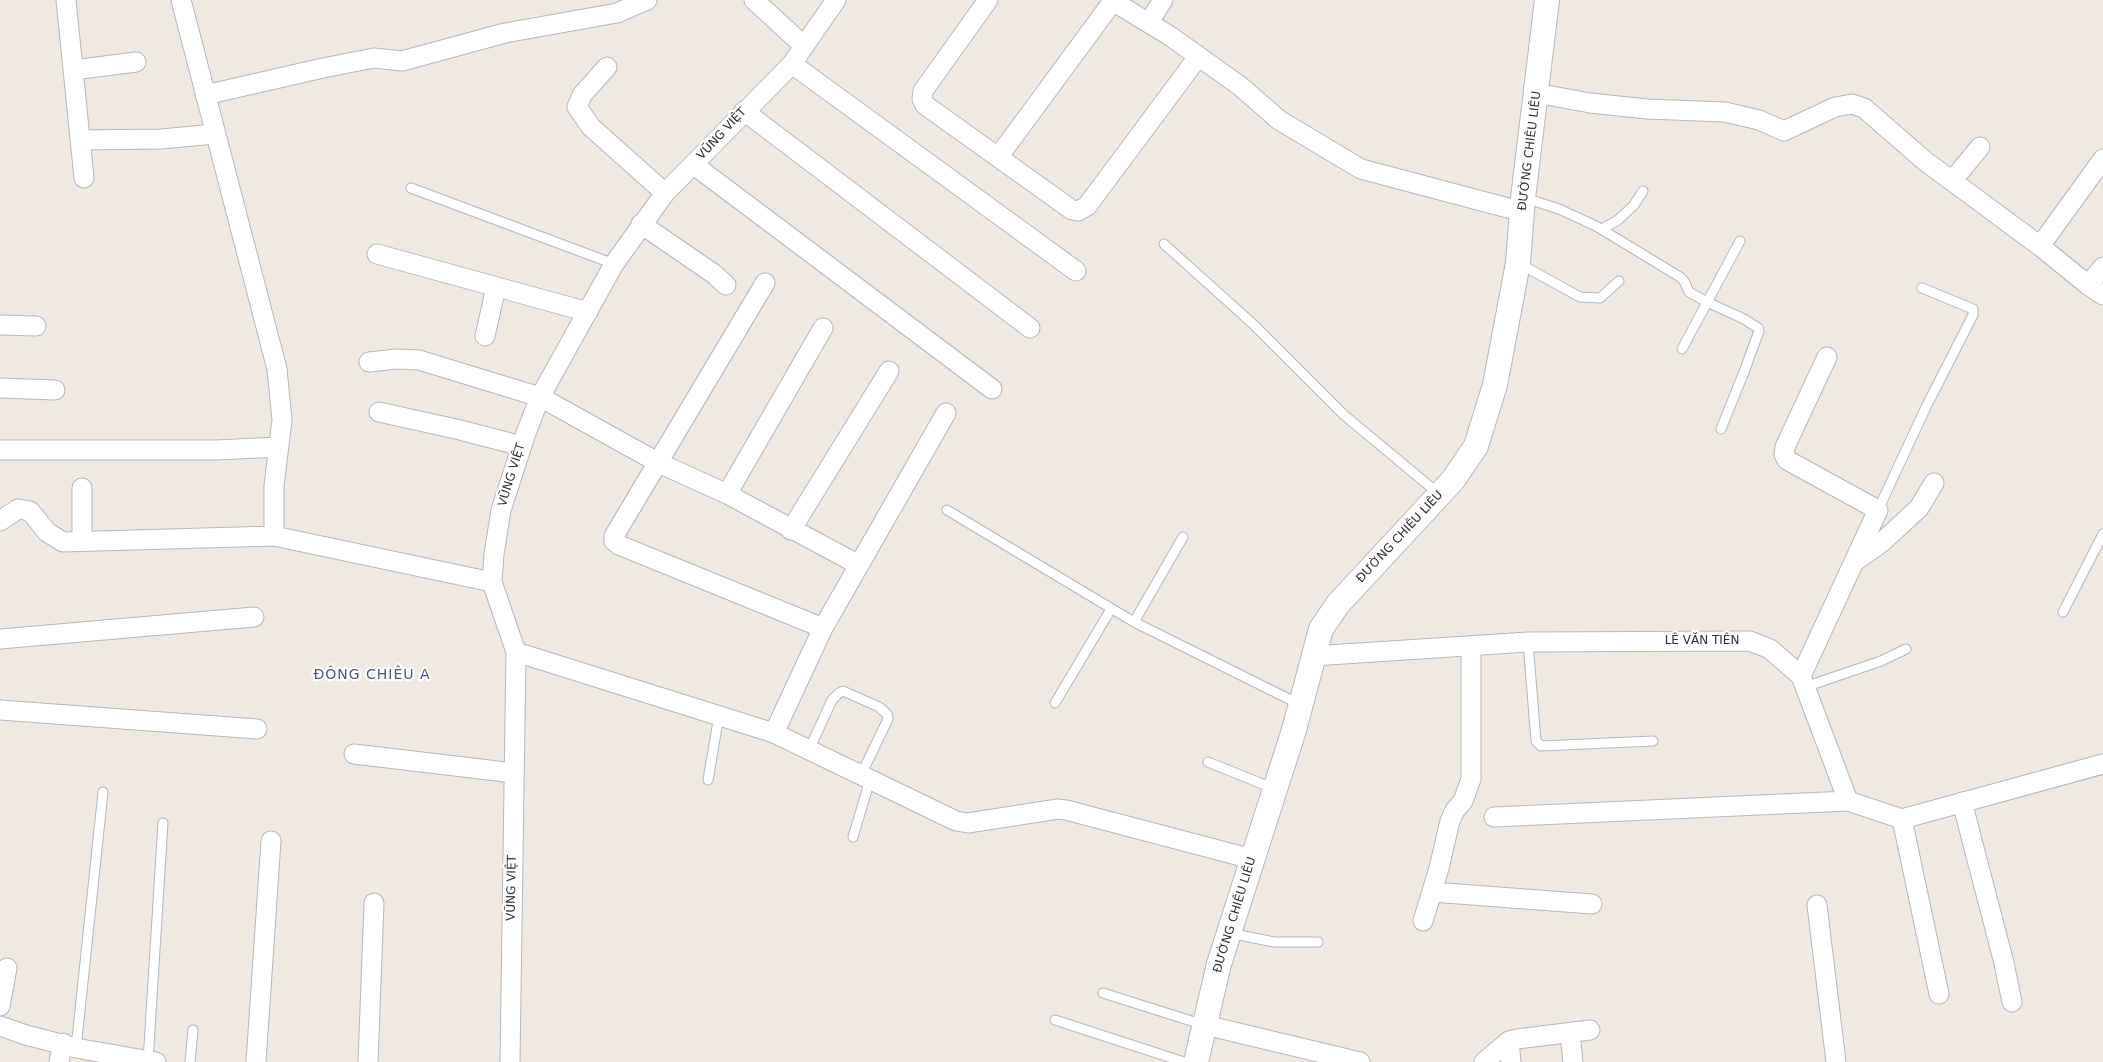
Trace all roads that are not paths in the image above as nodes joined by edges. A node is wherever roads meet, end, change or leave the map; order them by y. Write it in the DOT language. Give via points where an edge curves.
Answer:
graph roads {
  1 [pos="66,0"];
  2 [pos="181,0"];
  3 [pos="647,0"];
  4 [pos="754,0"];
  5 [pos="836,0"];
  6 [pos="988,0"];
  7 [pos="1112,0"];
  8 [pos="1163,0"];
  9 [pos="1547,0"];
  10 [pos="1149,22"];
  11 [pos="804,46"];
  12 [pos="1198,57"];
  13 [pos="136,62"];
  14 [pos="792,64"];
  15 [pos="607,66"];
  16 [pos="73,70"];
  17 [pos="1536,93"];
  18 [pos="205,96"];
  19 [pos="744,111"];
  20 [pos="215,134"];
  21 [pos="81,140"];
  22 [pos="1980,146"];
  23 [pos="999,156"];
  24 [pos="2103,159"];
  25 [pos="694,165"];
  26 [pos="84,178"];
  27 [pos="1952,181"];
  28 [pos="411,188"];
  29 [pos="1644,191"];
  30 [pos="665,193"];
  31 [pos="1523,205"];
  32 [pos="642,224"];
  33 [pos="1602,229"];
  34 [pos="1740,242"];
  35 [pos="1164,244"];
  36 [pos="2040,246"];
  37 [pos="377,254"];
  38 [pos="1518,263"];
  39 [pos="614,264"];
  40 [pos="2103,267"];
  41 [pos="1076,271"];
  42 [pos="1619,280"];
  43 [pos="765,284"];
  44 [pos="726,285"];
  45 [pos="496,287"];
  46 [pos="1922,288"];
  47 [pos="2096,290"];
  48 [pos="1706,302"];
  49 [pos="588,312"];
  50 [pos="0,325"];
  51 [pos="36,326"];
  52 [pos="822,328"];
  53 [pos="1030,328"];
  54 [pos="485,336"];
  55 [pos="1682,349"];
  56 [pos="1827,357"];
  57 [pos="369,362"];
  58 [pos="889,371"];
  59 [pos="0,388"];
  60 [pos="992,389"];
  61 [pos="55,390"];
  62 [pos="540,397"];
  63 [pos="380,412"];
  64 [pos="946,413"];
  65 [pos="1721,429"];
  66 [pos="522,446"];
  67 [pos="278,448"];
  68 [pos="0,450"];
  69 [pos="659,463"];
  70 [pos="1934,483"];
  71 [pos="82,488"];
  72 [pos="727,494"];
  73 [pos="1439,494"];
  74 [pos="947,510"];
  75 [pos="1878,510"];
  76 [pos="0,521"];
  77 [pos="791,530"];
  78 [pos="2103,534"];
  79 [pos="274,536"];
  80 [pos="1183,537"];
  81 [pos="82,541"];
  82 [pos="1854,562"];
  83 [pos="859,565"];
  84 [pos="492,582"];
  85 [pos="1111,609"];
  86 [pos="2063,612"];
  87 [pos="254,617"];
  88 [pos="1134,622"];
  89 [pos="823,628"];
  90 [pos="0,639"];
  91 [pos="1528,642"];
  92 [pos="1471,646"];
  93 [pos="1906,649"];
  94 [pos="516,652"];
  95 [pos="1314,656"];
  96 [pos="1803,681"];
  97 [pos="1055,703"];
  98 [pos="1300,704"];
  99 [pos="0,710"];
  100 [pos="719,715"];
  101 [pos="257,729"];
  102 [pos="774,733"];
  103 [pos="1652,740"];
  104 [pos="809,750"];
  105 [pos="354,754"];
  106 [pos="1208,762"];
  107 [pos="2103,764"];
  108 [pos="514,773"];
  109 [pos="865,777"];
  110 [pos="708,780"];
  111 [pos="1275,789"];
  112 [pos="102,792"];
  113 [pos="1848,801"];
  114 [pos="1962,802"];
  115 [pos="1494,817"];
  116 [pos="1902,819"];
  117 [pos="163,822"];
  118 [pos="853,837"];
  119 [pos="271,841"];
  120 [pos="1252,859"];
  121 [pos="1432,892"];
  122 [pos="374,903"];
  123 [pos="1592,904"];
  124 [pos="1817,905"];
  125 [pos="1423,921"];
  126 [pos="1229,933"];
  127 [pos="1318,942"];
  128 [pos="7,968"];
  129 [pos="1103,993"];
  130 [pos="1939,994"];
  131 [pos="2012,1002"];
  132 [pos="0,1006"];
  133 [pos="1055,1020"];
  134 [pos="1204,1025"];
  135 [pos="0,1026"];
  136 [pos="192,1030"];
  137 [pos="1590,1030"];
  138 [pos="1570,1032"];
  139 [pos="1509,1041"];
  140 [pos="69,1045"];
  141 [pos="59,1062"];
  142 [pos="152,1062"];
  143 [pos="190,1062"];
  144 [pos="256,1062"];
  145 [pos="368,1062"];
  146 [pos="510,1062"];
  147 [pos="1184,1062"];
  148 [pos="1196,1062"];
  149 [pos="1360,1062"];
  150 [pos="1484,1062"];
  151 [pos="1511,1062"];
  152 [pos="1573,1062"];
  153 [pos="1836,1062"];
  1 -- 16 [label="street"];
  2 -- 18 [label="street"];
  3 -- 18 [label="street" via="616,13 505,33 402,61 374,58"];
  4 -- 11 [label="street"];
  5 -- 11 [label="street, VŨNG VIỆT"];
  6 -- 23 [label="street" via="923,91 922,99 925,105"];
  7 -- 10 [label="street"];
  7 -- 23 [label="street"];
  8 -- 10 [label="street"];
  9 -- 17 [label="street, ĐƯỜNG CHIÊU LIÊU"];
  10 -- 12 [label="street"];
  11 -- 14 [label="street, VŨNG VIỆT"];
  12 -- 23 [label="street" via="1087,206 1078,211 1072,210"];
  12 -- 31 [label="street" via="1240,86 1279,120 1361,169"];
  13 -- 16 [label="street"];
  14 -- 19 [label="street, VŨNG VIỆT"];
  14 -- 41 [label="street"];
  15 -- 30 [label="street" via="582,95 577,107 591,126"];
  16 -- 21 [label="street"];
  17 -- 27 [label="street" via="1647,109 1725,112 1759,120 1784,131 1835,107 1852,104 1864,108"];
  17 -- 31 [label="street, ĐƯỜNG CHIÊU LIÊU"];
  18 -- 20 [label="street"];
  19 -- 25 [label="street, VŨNG VIỆT"];
  19 -- 53 [label="street"];
  20 -- 21 [label="street" via="161,139"];
  20 -- 67 [label="street" via="277,369 282,420"];
  21 -- 26 [label="street"];
  22 -- 27 [label="street"];
  24 -- 36 [label="street"];
  25 -- 30 [label="street, VŨNG VIỆT"];
  25 -- 60 [label="street"];
  27 -- 36 [label="street"];
  28 -- 39 [label="lane"];
  29 -- 33 [label="lane" via="1618,220"];
  30 -- 32 [label="street, VŨNG VIỆT"];
  31 -- 33 [label="lane" via="1559,209"];
  31 -- 38 [label="street, ĐƯỜNG CHIÊU LIÊU"];
  32 -- 39 [label="street, VŨNG VIỆT"];
  32 -- 44 [label="street"];
  33 -- 48 [label="lane" via="1672,272 1684,281 1689,292"];
  34 -- 48 [label="lane"];
  35 -- 73 [label="lane" via="1252,324 1344,415"];
  36 -- 47 [label="street"];
  37 -- 45 [label="street"];
  38 -- 42 [label="lane" via="1580,297 1600,298"];
  38 -- 73 [label="street, ĐƯỜNG CHIÊU LIÊU" via="1495,385 1476,446 1453,480"];
  39 -- 49 [label="street, VŨNG VIỆT"];
  40 -- 47 [label="street"];
  43 -- 69 [label="street"];
  45 -- 49 [label="street"];
  45 -- 54 [label="street"];
  46 -- 75 [label="lane" via="1973,309 1973,315"];
  48 -- 55 [label="lane"];
  48 -- 65 [label="lane" via="1750,322 1759,331"];
  49 -- 62 [label="street, VŨNG VIỆT"];
  50 -- 51 [label="street"];
  52 -- 72 [label="street"];
  56 -- 75 [label="street" via="1784,454 1787,460"];
  57 -- 62 [label="street" via="397,358 419,360"];
  58 -- 77 [label="street"];
  59 -- 61 [label="street"];
  62 -- 66 [label="street, VŨNG VIỆT"];
  62 -- 69 [label="street"];
  63 -- 66 [label="street"];
  64 -- 83 [label="street"];
  66 -- 84 [label="street, VŨNG VIỆT" via="501,510"];
  67 -- 68 [label="street"];
  67 -- 79 [label="street"];
  69 -- 72 [label="street"];
  69 -- 89 [label="street" via="614,541"];
  70 -- 82 [label="street" via="1919,508 1906,521"];
  71 -- 81 [label="street"];
  72 -- 77 [label="street"];
  73 -- 95 [label="street, ĐƯỜNG CHIÊU LIÊU" via="1338,604 1321,629"];
  74 -- 85 [label="lane"];
  75 -- 82 [label="street"];
  76 -- 81 [label="street" via="23,509 30,511 55,538 63,542"];
  77 -- 83 [label="street"];
  78 -- 86 [label="lane"];
  79 -- 81 [label="street"];
  79 -- 84 [label="street"];
  80 -- 88 [label="lane"];
  82 -- 96 [label="street"];
  83 -- 89 [label="street"];
  84 -- 94 [label="street, VŨNG VIỆT"];
  85 -- 88 [label="lane"];
  85 -- 97 [label="lane"];
  87 -- 90 [label="street"];
  88 -- 98 [label="lane"];
  89 -- 102 [label="street"];
  91 -- 92 [label="street, LÊ VĂN TIÊN"];
  91 -- 96 [label="street, LÊ VĂN TIÊN" via="1750,641 1770,649"];
  91 -- 103 [label="lane" via="1536,741 1541,746"];
  92 -- 95 [label="street, LÊ VĂN TIÊN"];
  92 -- 121 [label="street" via="1471,779 1463,801 1450,821"];
  93 -- 96 [label="lane" via="1881,661"];
  94 -- 100 [label="street"];
  94 -- 108 [label="street, VŨNG VIỆT"];
  95 -- 98 [label="street, ĐƯỜNG CHIÊU LIÊU"];
  96 -- 113 [label="street, LÊ VĂN TIÊN"];
  98 -- 111 [label="street, ĐƯỜNG CHIÊU LIÊU"];
  99 -- 101 [label="street"];
  100 -- 102 [label="street"];
  100 -- 110 [label="lane"];
  102 -- 104 [label="street"];
  104 -- 109 [label="street"];
  104 -- 109 [label="lane" via="832,700 839,693 843,691 880,707 888,719"];
  105 -- 108 [label="street"];
  106 -- 111 [label="lane"];
  107 -- 114 [label="street"];
  108 -- 146 [label="street, VŨNG VIỆT"];
  109 -- 118 [label="lane"];
  109 -- 120 [label="street" via="956,821 968,823 1066,810"];
  111 -- 120 [label="street, ĐƯỜNG CHIÊU LIÊU"];
  112 -- 140 [label="lane"];
  113 -- 115 [label="street"];
  113 -- 116 [label="street"];
  114 -- 116 [label="street"];
  114 -- 131 [label="street"];
  116 -- 130 [label="street"];
  117 -- 142 [label="lane"];
  119 -- 144 [label="street"];
  120 -- 126 [label="street, ĐƯỜNG CHIÊU LIÊU"];
  121 -- 123 [label="street"];
  121 -- 125 [label="street"];
  122 -- 145 [label="street"];
  124 -- 153 [label="street"];
  126 -- 127 [label="lane" via="1274,942"];
  126 -- 134 [label="street, ĐƯỜNG CHIÊU LIÊU"];
  128 -- 132 [label="street"];
  129 -- 134 [label="lane"];
  133 -- 147 [label="lane"];
  134 -- 148 [label="street, ĐƯỜNG CHIÊU LIÊU"];
  134 -- 149 [label="street"];
  135 -- 140 [label="street"];
  136 -- 143 [label="lane"];
  137 -- 138 [label="street"];
  138 -- 139 [label="street"];
  138 -- 152 [label="street"];
  139 -- 150 [label="street"];
  139 -- 151 [label="street"];
  140 -- 141 [label="street"];
  140 -- 142 [label="street"];
}
